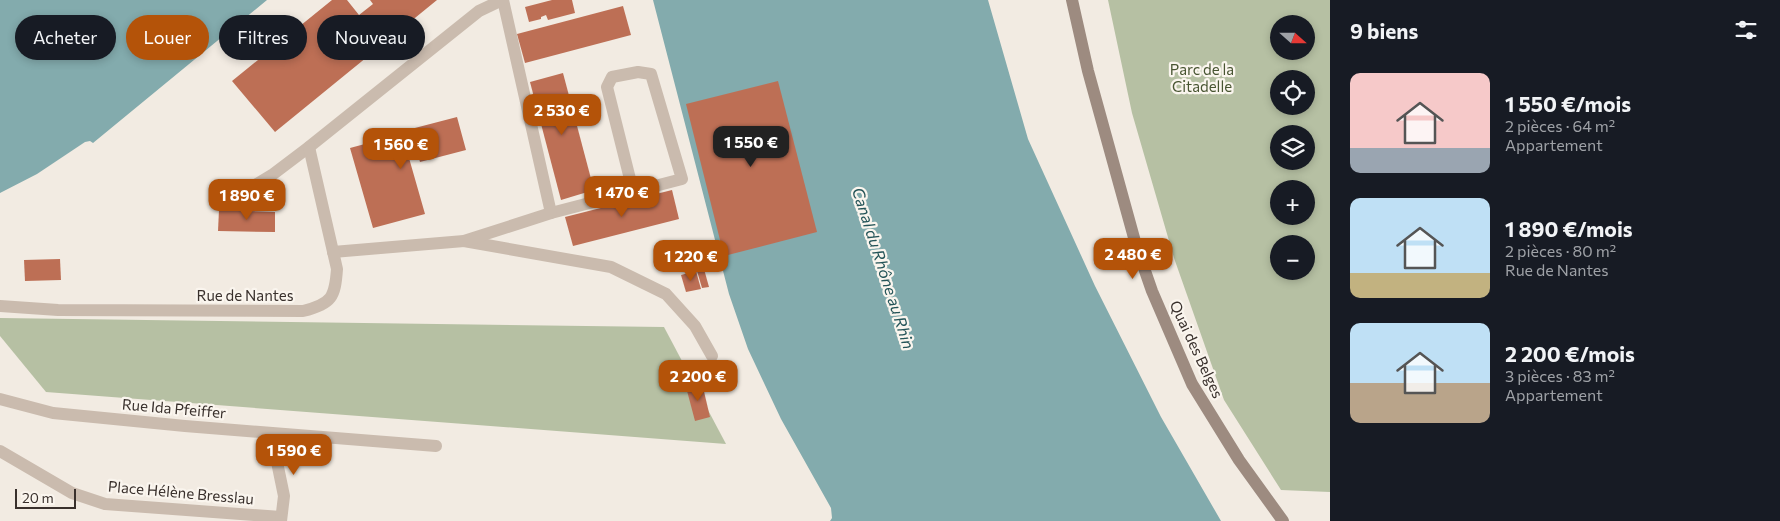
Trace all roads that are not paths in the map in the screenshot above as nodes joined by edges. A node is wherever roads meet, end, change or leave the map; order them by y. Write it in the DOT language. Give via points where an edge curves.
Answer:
graph roads {
  1 [pos="502,0"];
  2 [pos="1072,0"];
  3 [pos="310,147"];
  4 [pos="633,191"];
  5 [pos="242,193"];
  6 [pos="551,214"];
  7 [pos="464,241"];
  8 [pos="333,252"];
  9 [pos="0,306"];
  10 [pos="712,356"];
  11 [pos="0,399"];
  12 [pos="271,432"];
  13 [pos="436,446"];
  14 [pos="0,451"];
  15 [pos="281,519"];
  16 [pos="1283,521"];
  1 -- 3 [label="street" via="479,11"];
  1 -- 6 [label="street"];
  2 -- 16 [label="main road, Quai des Belges" via="1088,71 1136,245 1152,291 1192,384 1239,460"];
  3 -- 5 [label="street"];
  3 -- 8 [label="street, Rue de Nantes"];
  4 -- 4 [label="street" via="682,179 651,74 638,72 612,77 607,87"];
  4 -- 6 [label="street"];
  6 -- 7 [label="street"];
  7 -- 8 [label="street"];
  7 -- 10 [label="street" via="611,267 666,294 695,326"];
  8 -- 9 [label="street, Rue de Nantes" via="337,269 336,289 319,307 303,311 58,310"];
  11 -- 12 [label="street, Rue Ida Pfeiffer" via="52,413"];
  12 -- 13 [label="street, Rue Ida Pfeiffer"];
  12 -- 15 [label="street" via="284,496"];
  14 -- 15 [label="street, Place Hélène Bresslau" via="72,493 105,504"];
}
